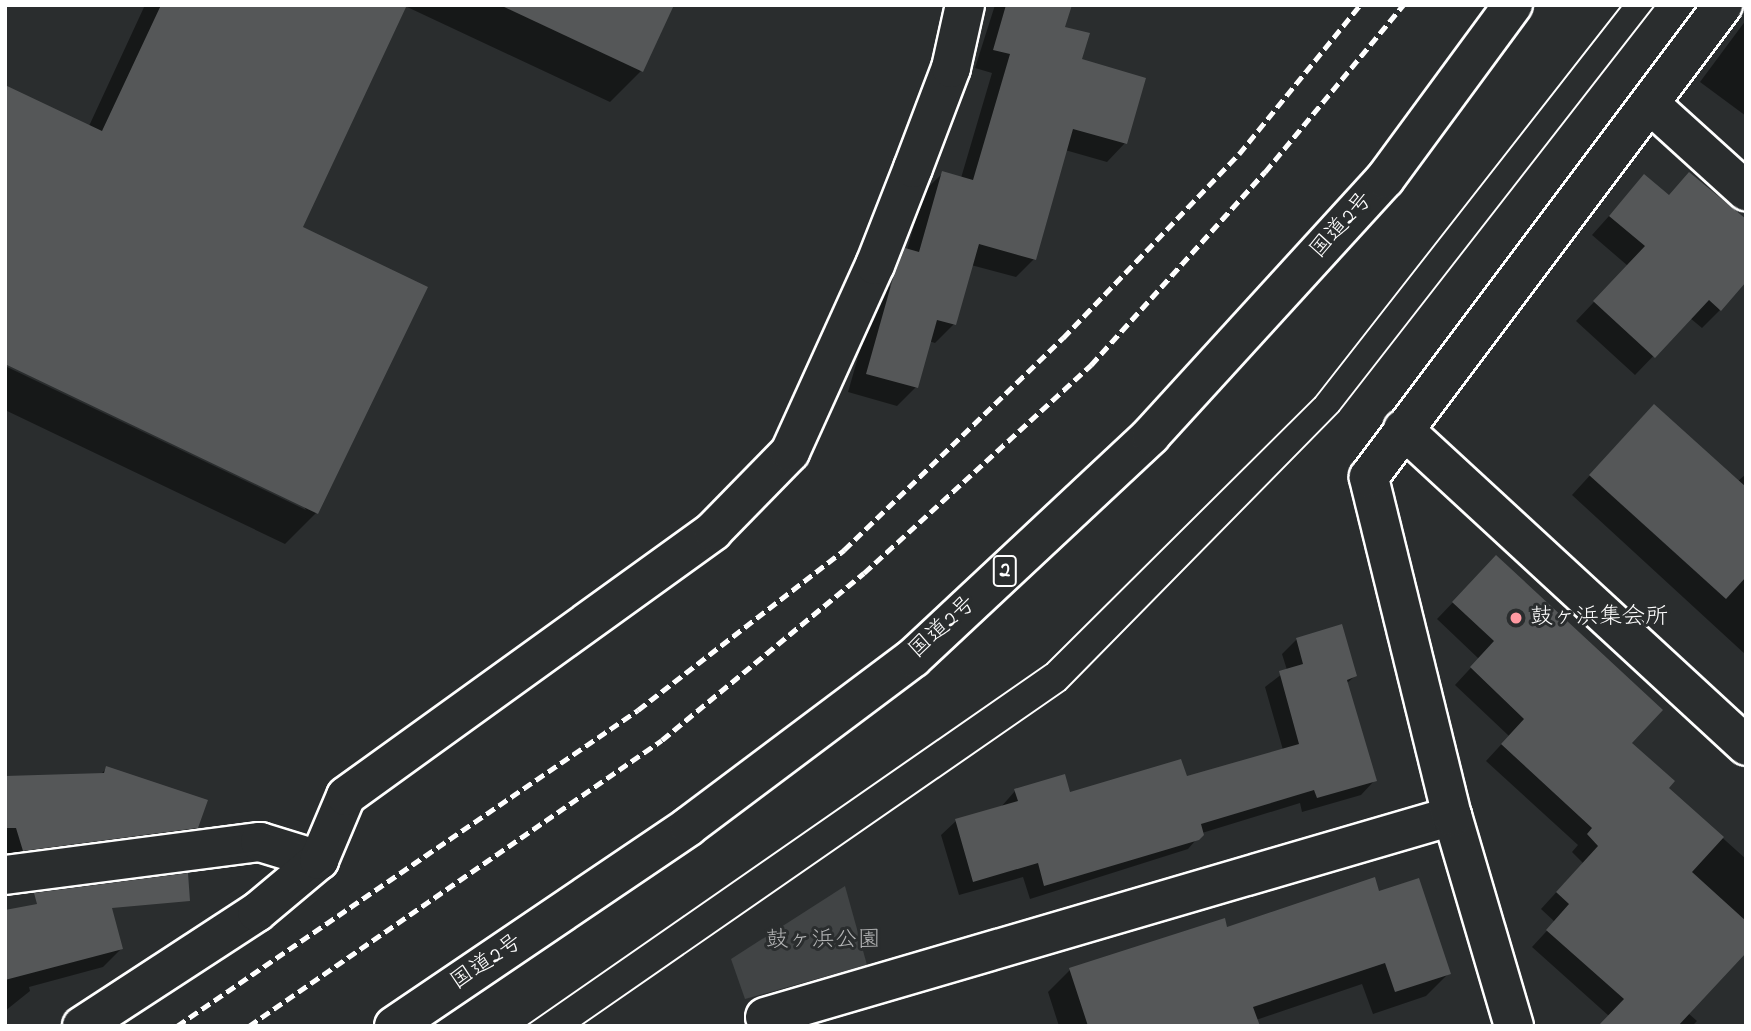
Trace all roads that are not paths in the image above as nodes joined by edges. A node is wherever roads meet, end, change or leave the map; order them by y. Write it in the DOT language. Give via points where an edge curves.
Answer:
graph roads {
  1 [pos="965,5"];
  2 [pos="1513,5"];
  3 [pos="1723,5"];
  4 [pos="1650,104"];
  5 [pos="1746,191"];
  6 [pos="1403,429"];
  7 [pos="1746,746"];
  8 [pos="1452,816"];
  9 [pos="318,860"];
  10 [pos="5,875"];
  11 [pos="765,1017"];
  12 [pos="82,1026"];
  13 [pos="394,1026"];
  14 [pos="1514,1026"];
  1 -- 9 [label="main road" via="951,68 885,241 790,452 713,531 346,796"];
  2 -- 13 [label="main road, 国道2号 / 2" via="1385,179 1152,435 913,657 689,826"];
  3 -- 4 [label="main road"];
  4 -- 5 [label="main road"];
  4 -- 6 [label="main road"];
  6 -- 7 [label="main road"];
  6 -- 8 [label="main road" via="1369,477"];
  8 -- 11 [label="main road"];
  8 -- 14 [label="main road"];
  9 -- 10 [label="main road" via="260,842"];
  9 -- 12 [label="main road" via="257,912"];
}
